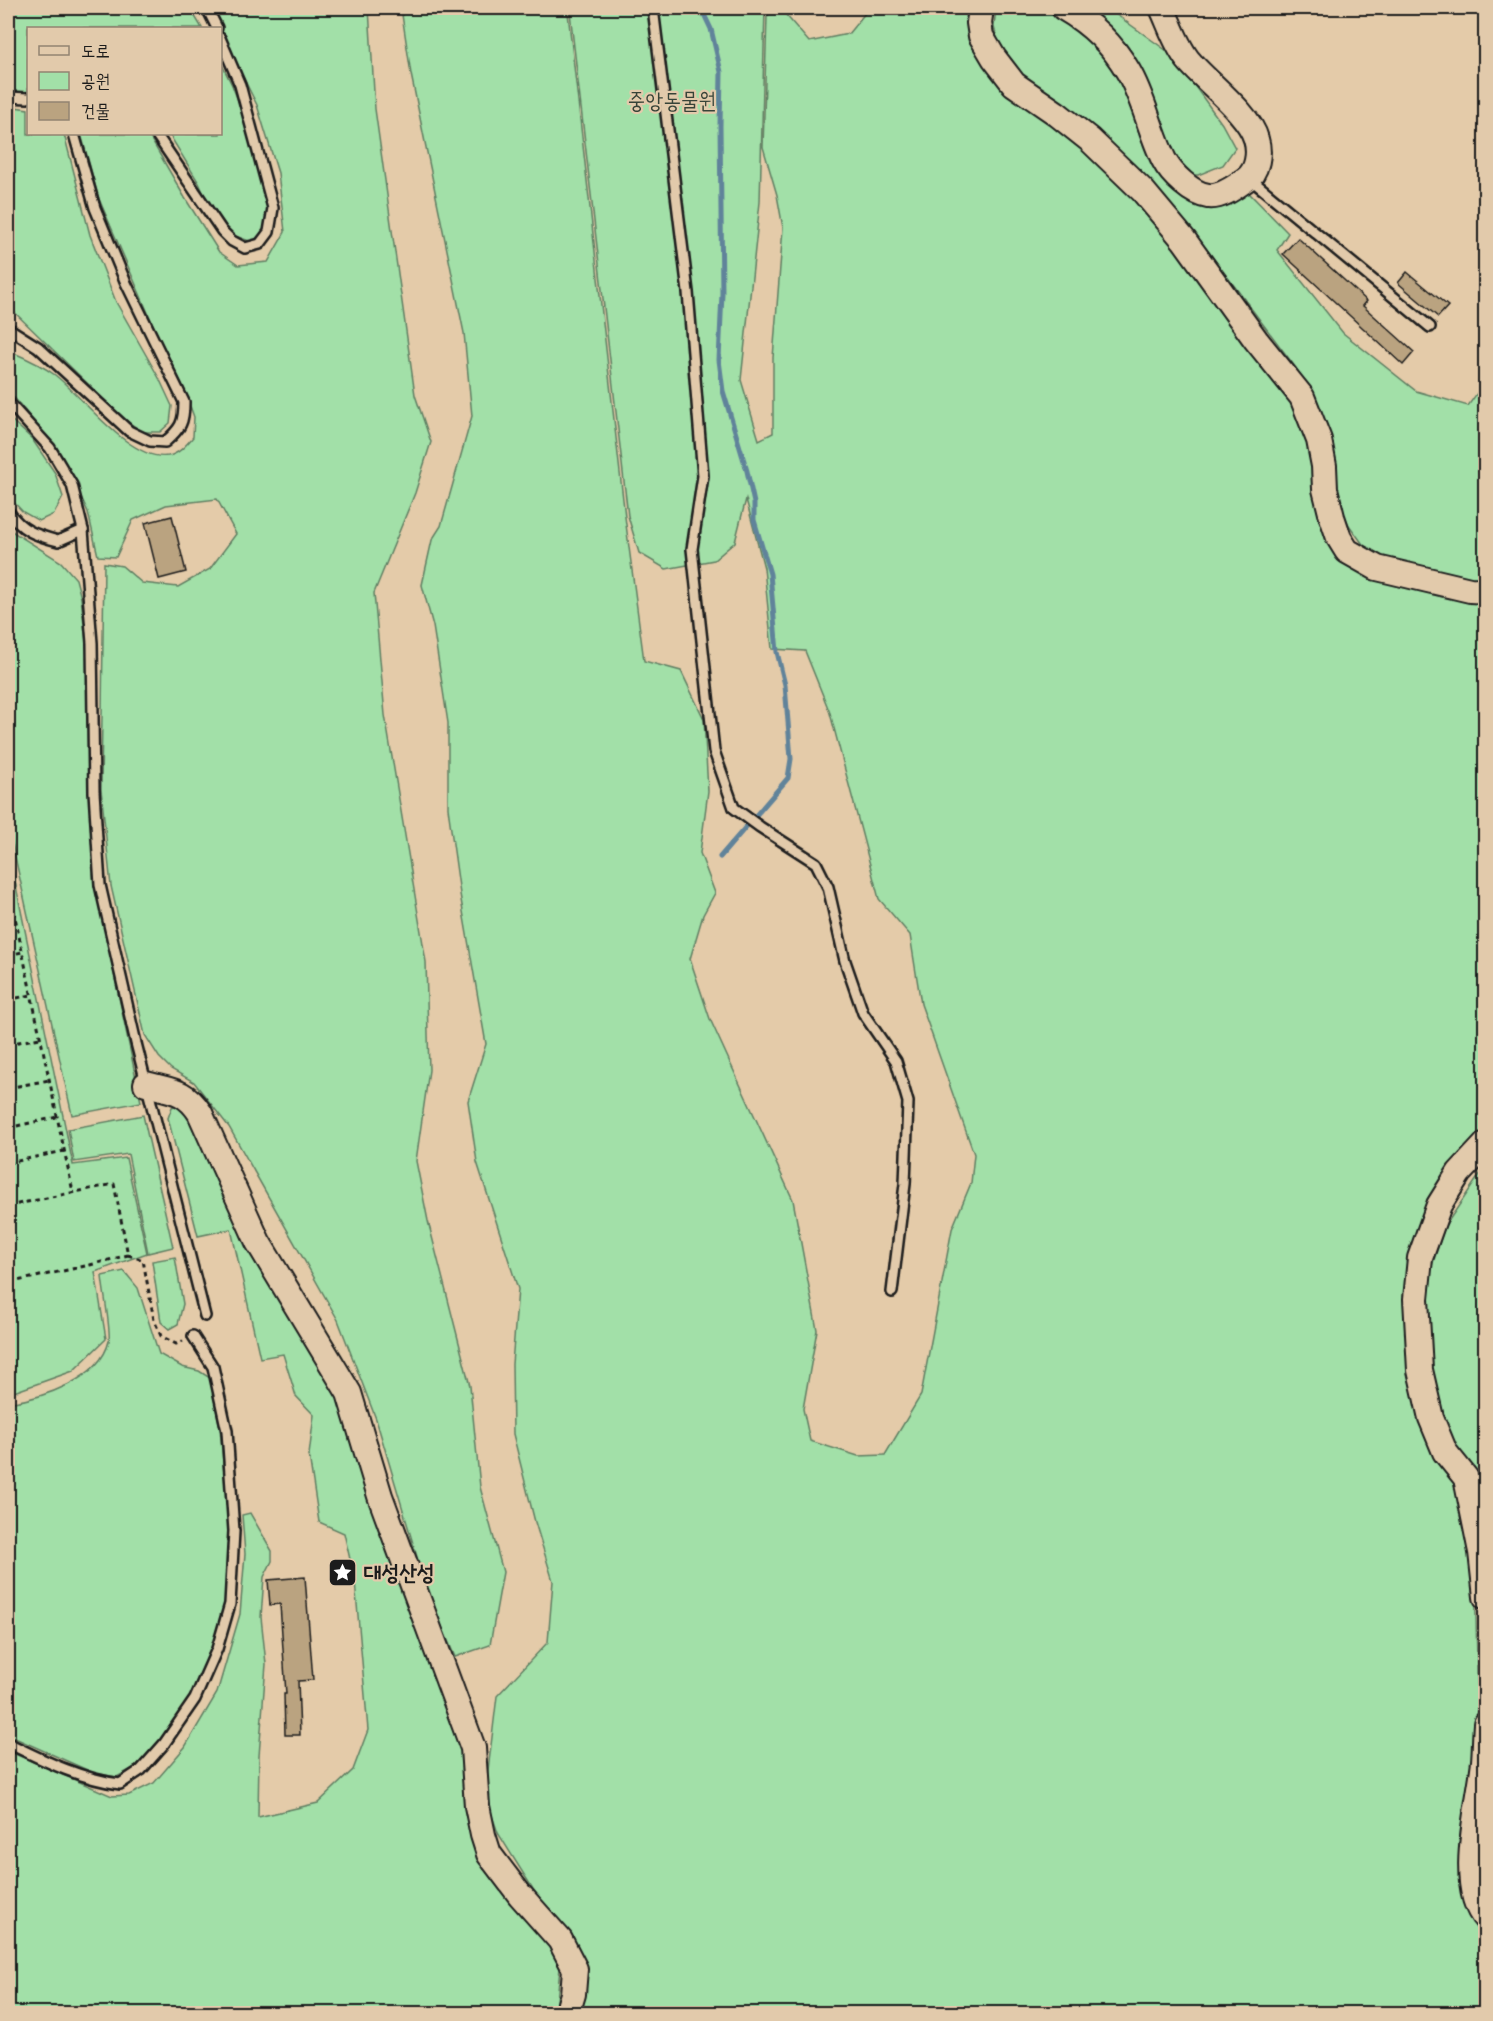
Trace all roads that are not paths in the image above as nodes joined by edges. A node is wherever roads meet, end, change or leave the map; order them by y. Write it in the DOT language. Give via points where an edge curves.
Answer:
graph roads {
  1 [pos="207,8"];
  2 [pos="653,8"];
  3 [pos="981,8"];
  4 [pos="1064,8"];
  5 [pos="1162,8"];
  6 [pos="216,27"];
  7 [pos="222,43"];
  8 [pos="8,97"];
  9 [pos="27,98"];
  10 [pos="74,135"];
  11 [pos="157,135"];
  12 [pos="1249,178"];
  13 [pos="1430,327"];
  14 [pos="8,328"];
  15 [pos="8,402"];
  16 [pos="8,512"];
  17 [pos="83,530"];
  18 [pos="1485,591"];
  19 [pos="147,1084"];
  20 [pos="1485,1144"];
  21 [pos="892,1292"];
  22 [pos="205,1316"];
  23 [pos="193,1336"];
  24 [pos="1485,1597"];
  25 [pos="1485,1724"];
  26 [pos="8,1743"];
  27 [pos="1485,1919"];
  28 [pos="567,2013"];
  1 -- 6 [label="lane"];
  2 -- 21 [label="lane" via="688,292 703,476 692,549 714,751 734,808 816,863 828,887 845,961 863,1014 896,1060 908,1102 905,1184"];
  3 -- 18 [label="street" via="981,36 1014,84 1090,140 1143,191 1302,397 1319,440 1332,517 1347,551 1377,568"];
  4 -- 12 [label="street" via="1098,33 1128,71 1164,162 1188,188 1209,196 1229,191"];
  5 -- 12 [label="street" via="1186,58 1238,112 1256,138 1259,156"];
  7 -- 11 [label="lane" via="240,85 273,208 270,232 260,244 245,248 222,231"];
  8 -- 9 [label="lane"];
  10 -- 14 [label="lane" via="108,240 184,402 184,418 178,431 165,442 150,441 129,431 38,347"];
  12 -- 13 [label="lane"];
  15 -- 17 [label="lane" via="56,457 72,485"];
  16 -- 17 [label="lane" via="18,525 58,541"];
  17 -- 19 [label="lane" via="92,643 100,885"];
  19 -- 22 [label="lane"];
  19 -- 28 [label="street" via="191,1099 258,1242 349,1393 380,1496 473,1748 477,1806 489,1854 560,1940 575,1969"];
  20 -- 24 [label="street" via="1459,1173 1439,1205 1420,1258 1416,1299 1420,1370 1431,1418 1445,1452 1466,1478 1481,1552"];
  23 -- 26 [label="lane" via="213,1367 227,1431 234,1531 230,1604 217,1649 195,1699 164,1744 141,1770 120,1784 55,1766"];
  25 -- 27 [label="street" via="1472,1878 1478,1911"];
}
